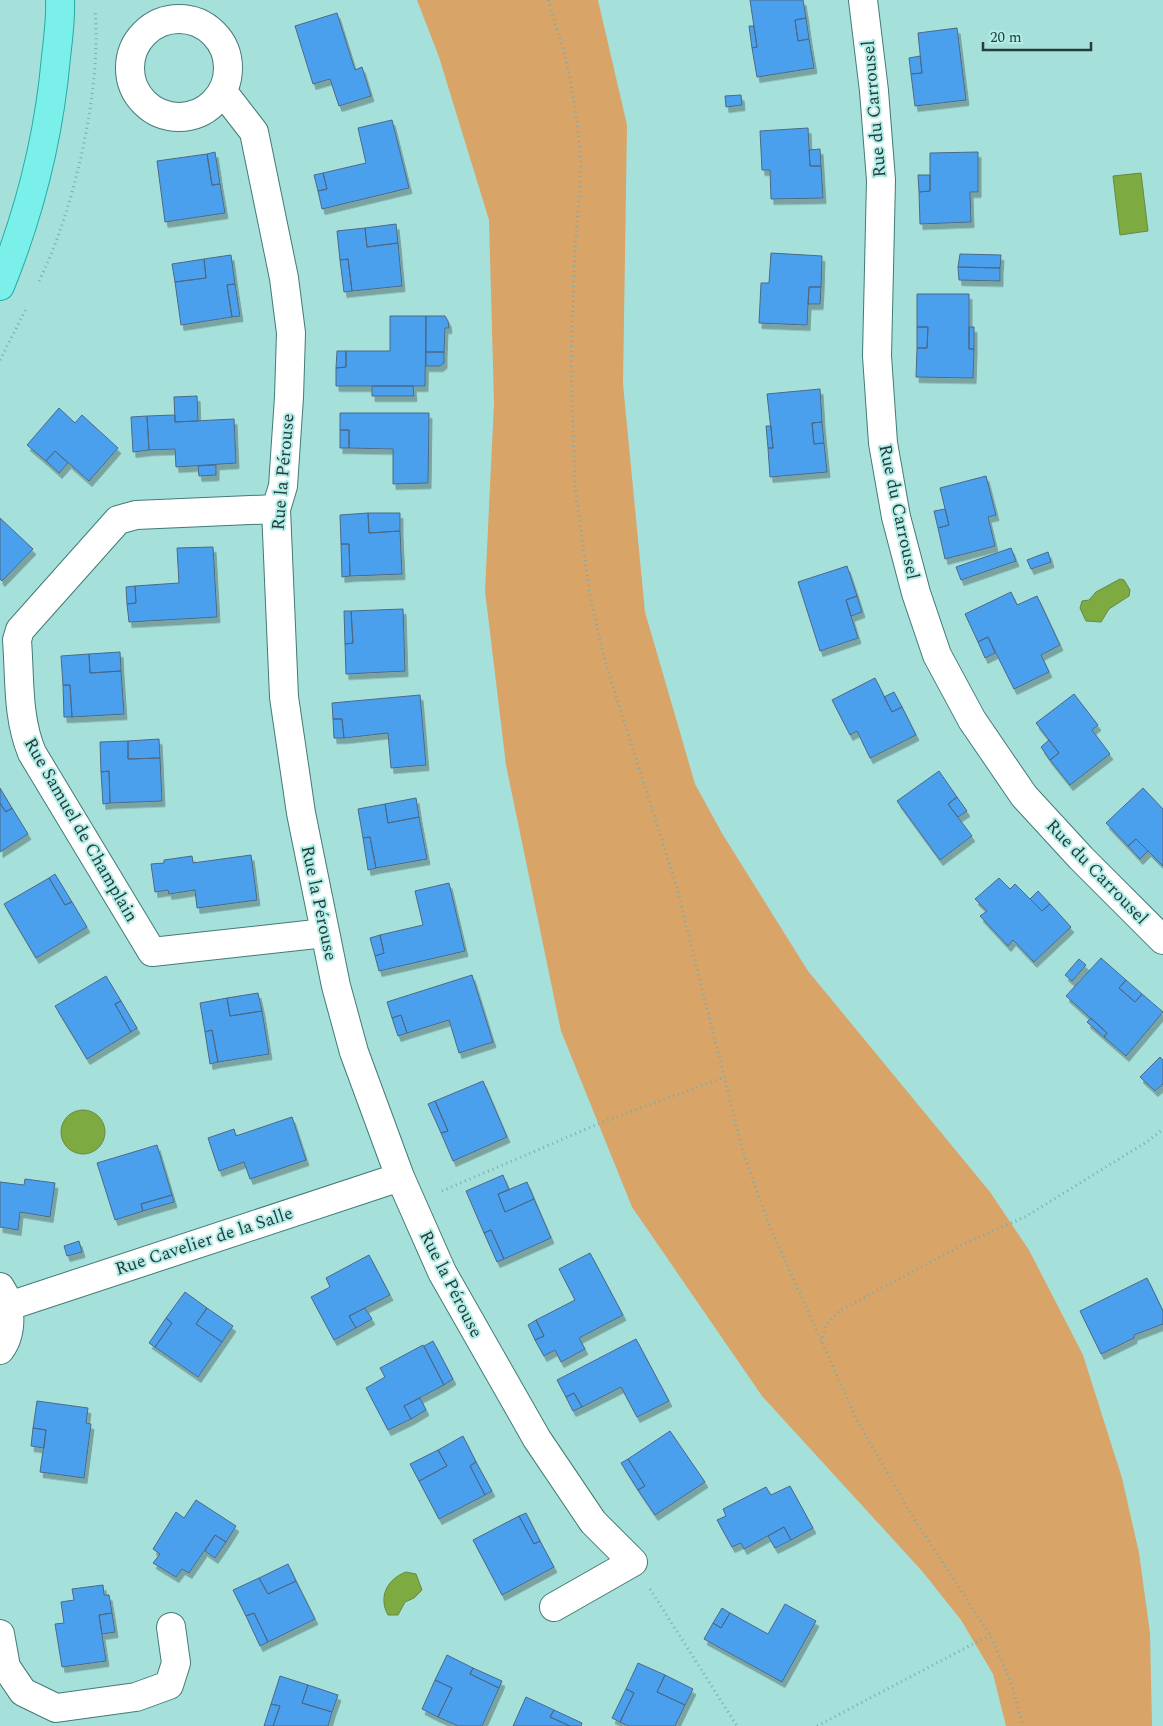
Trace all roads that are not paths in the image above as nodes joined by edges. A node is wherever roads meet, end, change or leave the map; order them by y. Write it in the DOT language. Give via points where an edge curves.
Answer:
graph roads {
  1 [pos="60,0"];
  2 [pos="863,0"];
  3 [pos="222,92"];
  4 [pos="0,286"];
  5 [pos="276,510"];
  6 [pos="324,933"];
  7 [pos="1163,940"];
  8 [pos="400,1177"];
  9 [pos="4,1296"];
  10 [pos="0,1350"];
  11 [pos="554,1607"];
  12 [pos="171,1627"];
  13 [pos="0,1634"];
  1 -- 4 [label="main road" via="53,94 45,145 27,215"];
  2 -- 7 [label="street, Rue du Carrousel" via="881,180 878,356 883,444 896,518 916,593 937,655 972,720 1024,796"];
  3 -- 5 [label="street, Rue la Pérouse" via="254,132 284,278 291,333 289,397 283,486"];
  5 -- 6 [label="street, Rue la Pérouse" via="284,697 300,813"];
  5 -- 6 [label="street, Rue Samuel de Champlain" via="136,515 118,520 20,630 17,640 21,716 32,753 152,952"];
  6 -- 8 [label="street, Rue la Pérouse" via="354,1052"];
  8 -- 9 [label="street, Rue Cavelier de la Salle"];
  8 -- 11 [label="street, Rue la Pérouse" via="442,1272 537,1439 593,1522 633,1562"];
  9 -- 10 [label="street" via="10,1326"];
  12 -- 13 [label="street" via="176,1663 169,1685 136,1696 56,1708 23,1692 6,1667"];
}
